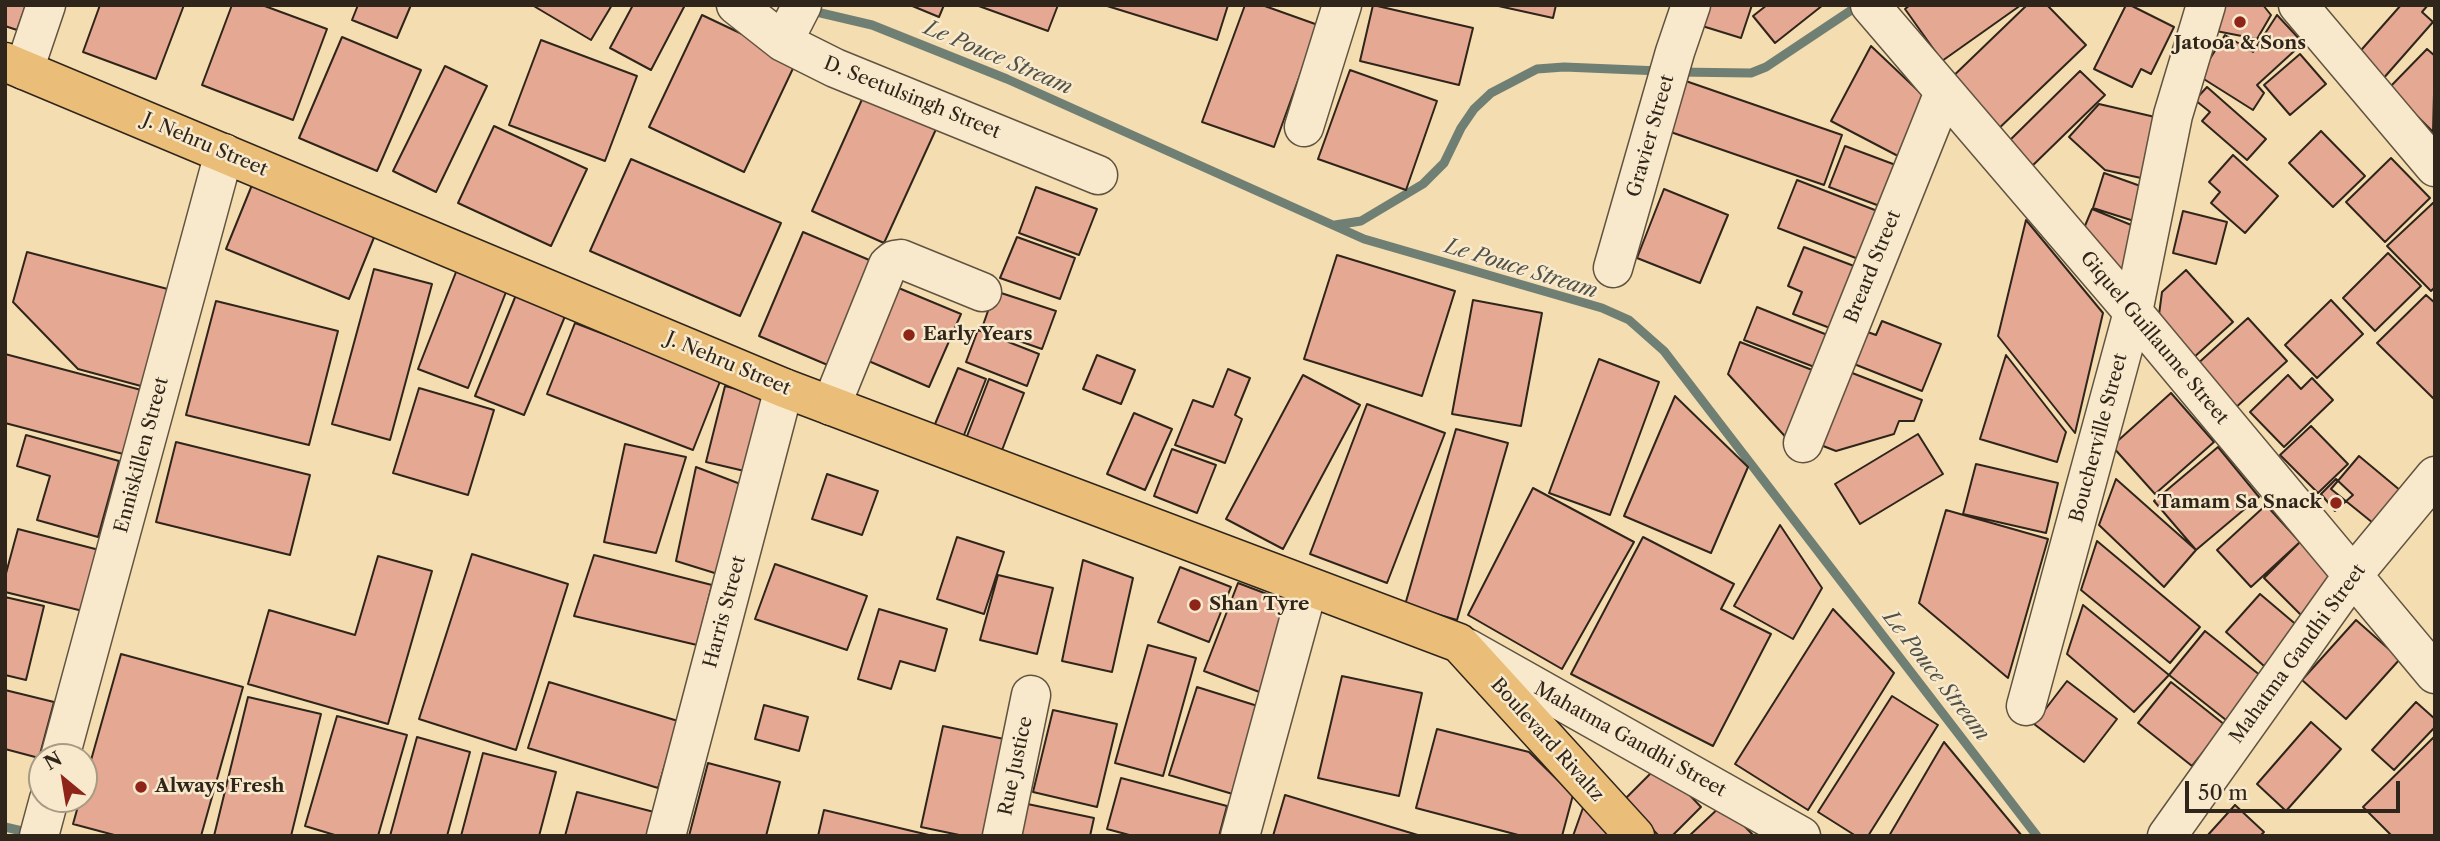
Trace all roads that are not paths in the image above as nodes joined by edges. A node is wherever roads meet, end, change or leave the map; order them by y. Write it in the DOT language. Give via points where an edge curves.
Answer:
graph roads {
  1 [pos="46,5"];
  2 [pos="736,5"];
  3 [pos="802,5"];
  4 [pos="1342,5"];
  5 [pos="1691,5"];
  6 [pos="1870,5"];
  7 [pos="2206,5"];
  8 [pos="2298,5"];
  9 [pos="783,42"];
  10 [pos="15,66"];
  11 [pos="1944,92"];
  12 [pos="1304,127"];
  13 [pos="224,153"];
  14 [pos="2435,167"];
  15 [pos="1098,175"];
  16 [pos="1613,268"];
  17 [pos="982,292"];
  18 [pos="2133,312"];
  19 [pos="784,388"];
  20 [pos="831,406"];
  21 [pos="1802,443"];
  22 [pos="2435,476"];
  23 [pos="2353,575"];
  24 [pos="1308,587"];
  25 [pos="1459,643"];
  26 [pos="2435,674"];
  27 [pos="1031,695"];
  28 [pos="2026,706"];
  29 [pos="64,743"];
  30 [pos="45,813"];
  31 [pos="39,836"];
  32 [pos="666,836"];
  33 [pos="1002,836"];
  34 [pos="1240,836"];
  35 [pos="1635,836"];
  36 [pos="1801,836"];
  37 [pos="2167,836"];
  1 -- 10 [label="street"];
  2 -- 9 [label="street, D. Seetulsingh Street"];
  3 -- 9 [label="street"];
  4 -- 12 [label="street"];
  5 -- 16 [label="street, Gravier Street"];
  6 -- 11 [label="street, Giquel Guillaume Street"];
  7 -- 18 [label="street, Boucherville Street" via="2173,115"];
  8 -- 14 [label="street"];
  9 -- 15 [label="street, D. Seetulsingh Street" via="835,68"];
  10 -- 13 [label="main road, J. Nehru Street"];
  11 -- 18 [label="street, Giquel Guillaume Street"];
  11 -- 21 [label="street, Breard Street"];
  13 -- 19 [label="main road, J. Nehru Street"];
  13 -- 29 [label="street, Enniskillen Street"];
  17 -- 20 [label="street" via="894,260 888,265"];
  18 -- 23 [label="street, Giquel Guillaume Street"];
  18 -- 28 [label="street, Boucherville Street"];
  19 -- 20 [label="main road, J. Nehru Street"];
  19 -- 32 [label="street, Harris Street"];
  20 -- 24 [label="main road, J. Nehru Street"];
  22 -- 23 [label="street, Mahatma Gandhi Street"];
  23 -- 26 [label="street, Giquel Guillaume Street"];
  23 -- 37 [label="street, Mahatma Gandhi Street"];
  24 -- 25 [label="main road, J. Nehru Street"];
  24 -- 34 [label="street"];
  25 -- 35 [label="main road, Boulevard Rivaltz"];
  25 -- 36 [label="street, Mahatma Gandhi Street"];
  27 -- 33 [label="street, Rue Justice"];
  30 -- 31 [label="street"];
}
